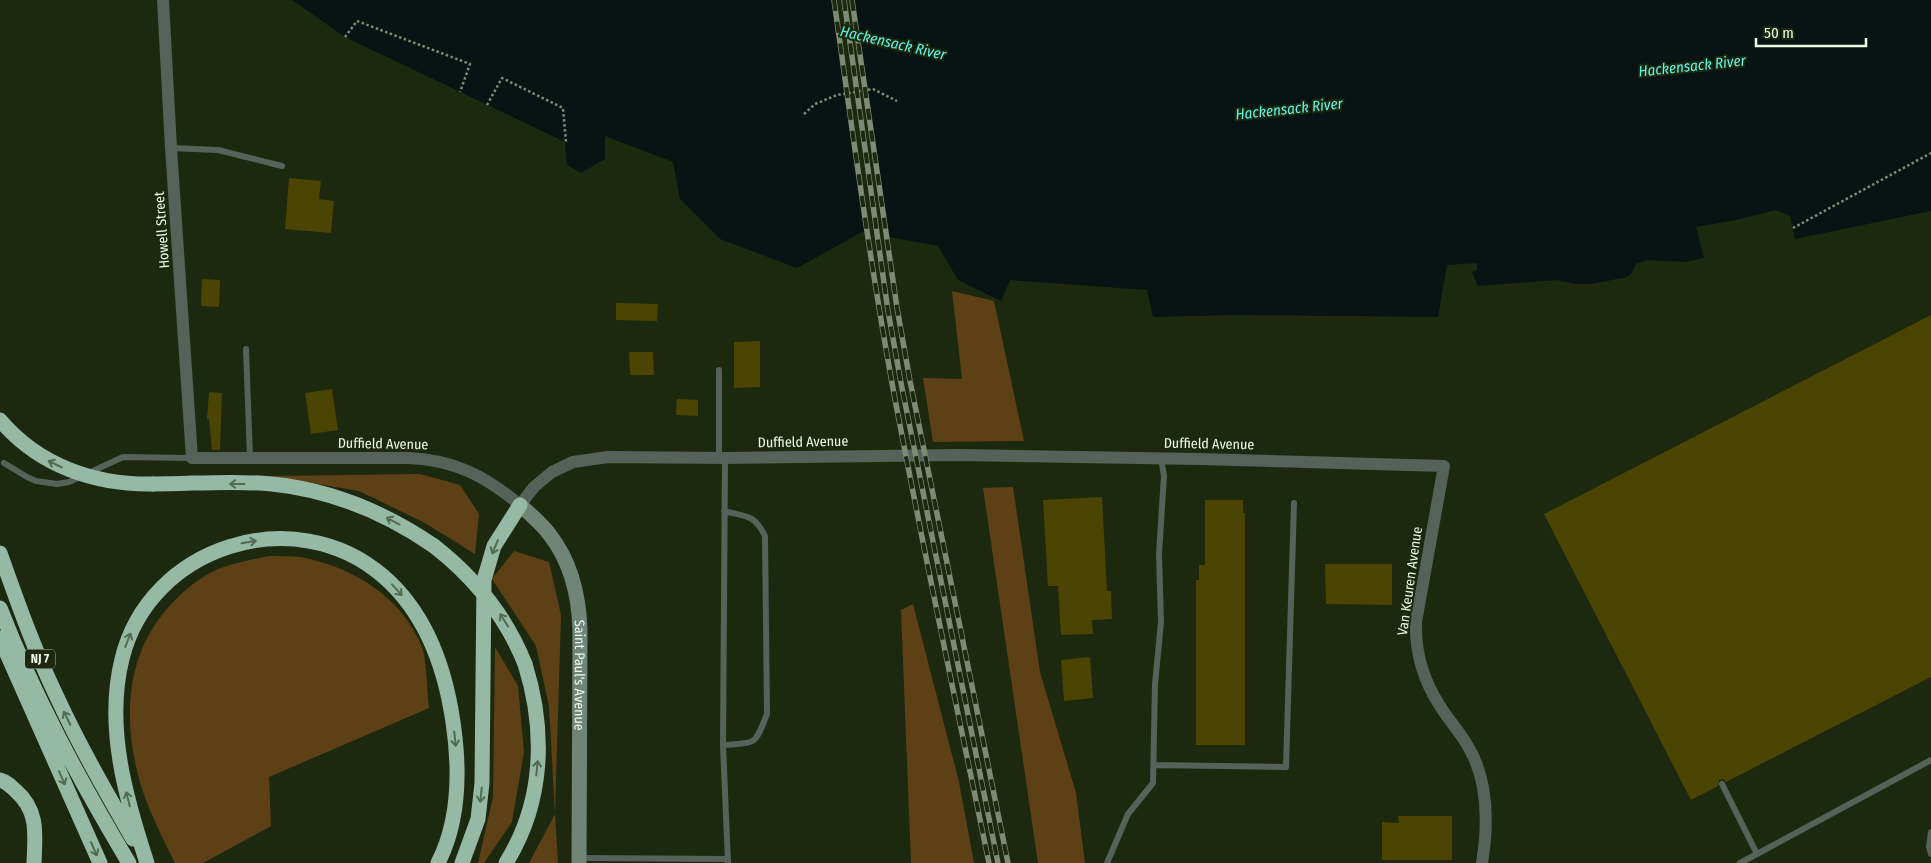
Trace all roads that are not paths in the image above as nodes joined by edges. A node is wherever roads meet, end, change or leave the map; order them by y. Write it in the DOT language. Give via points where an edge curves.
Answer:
graph roads {
  1 [pos="163,0"];
  2 [pos="171,148"];
  3 [pos="282,166"];
  4 [pos="246,349"];
  5 [pos="719,370"];
  6 [pos="0,420"];
  7 [pos="192,458"];
  8 [pos="250,458"];
  9 [pos="722,458"];
  10 [pos="1162,458"];
  11 [pos="4,463"];
  12 [pos="1444,466"];
  13 [pos="1294,503"];
  14 [pos="520,505"];
  15 [pos="724,511"];
  16 [pos="0,553"];
  17 [pos="0,608"];
  18 [pos="0,638"];
  19 [pos="723,746"];
  20 [pos="1931,760"];
  21 [pos="1154,765"];
  22 [pos="0,780"];
  23 [pos="1722,784"];
  24 [pos="1931,832"];
  25 [pos="1757,854"];
  26 [pos="1931,854"];
  27 [pos="579,860"];
  28 [pos="728,861"];
  29 [pos="34,863"];
  30 [pos="100,863"];
  31 [pos="129,863"];
  32 [pos="147,863"];
  33 [pos="438,863"];
  34 [pos="462,863"];
  35 [pos="506,863"];
  36 [pos="1107,863"];
  37 [pos="1482,863"];
  38 [pos="1740,863"];
  1 -- 2 [label="street, Howell Street"];
  2 -- 3 [label="lane" via="218,150"];
  2 -- 7 [label="street, Howell Street"];
  4 -- 8 [label="lane"];
  5 -- 9 [label="lane"];
  35 -- 6 [label="highway, one-way, bridge" via="516,845 534,793 538,767 537,715 525,664 509,629 487,597 460,568 434,546 384,516 353,503 312,491 270,484 153,484 100,480 62,467 30,449"];
  7 -- 8 [label="street, Duffield Avenue"];
  7 -- 11 [label="lane" via="122,457 69,482 57,484 36,481"];
  8 -- 14 [label="street, Duffield Avenue" via="436,460 486,479"];
  9 -- 10 [label="street, Duffield Avenue" via="959,455"];
  9 -- 14 [label="street, Duffield Avenue" via="608,457 582,460 562,466 542,478"];
  9 -- 15 [label="lane"];
  10 -- 12 [label="street, Duffield Avenue"];
  10 -- 21 [label="lane" via="1161,622 1155,684"];
  12 -- 37 [label="street, Van Keuren Avenue" via="1416,622 1416,645 1431,692 1470,750 1479,771 1486,813"];
  13 -- 21 [label="lane" via="1286,767"];
  14 -- 27 [label="street, Saint Paul's Avenue" via="557,546 578,603"];
  14 -- 34 [label="highway, one-way" via="494,546 484,580 482,783 478,819"];
  15 -- 19 [label="lane"];
  15 -- 19 [label="lane" via="758,522 765,536 767,714 758,737 752,743"];
  32 -- 16 [label="highway, NJ 7, one-way" via="89,761 42,665"];
  17 -- 31 [label="highway, NJ 7" via="44,711"];
  18 -- 30 [label="highway, one-way"];
  19 -- 28 [label="lane"];
  20 -- 25 [label="lane"];
  21 -- 36 [label="lane" via="1154,783 1128,814"];
  22 -- 29 [label="highway" via="25,799 34,818"];
  23 -- 25 [label="lane"];
  24 -- 26 [label="lane"];
  25 -- 38 [label="lane"];
  27 -- 28 [label="lane"];
  32 -- 33 [label="highway, one-way" via="125,787 118,743 118,685 126,645 136,620 151,598 190,564 236,544 275,539 319,544 370,566 400,593 427,632 446,688 457,755 454,814"];
}
